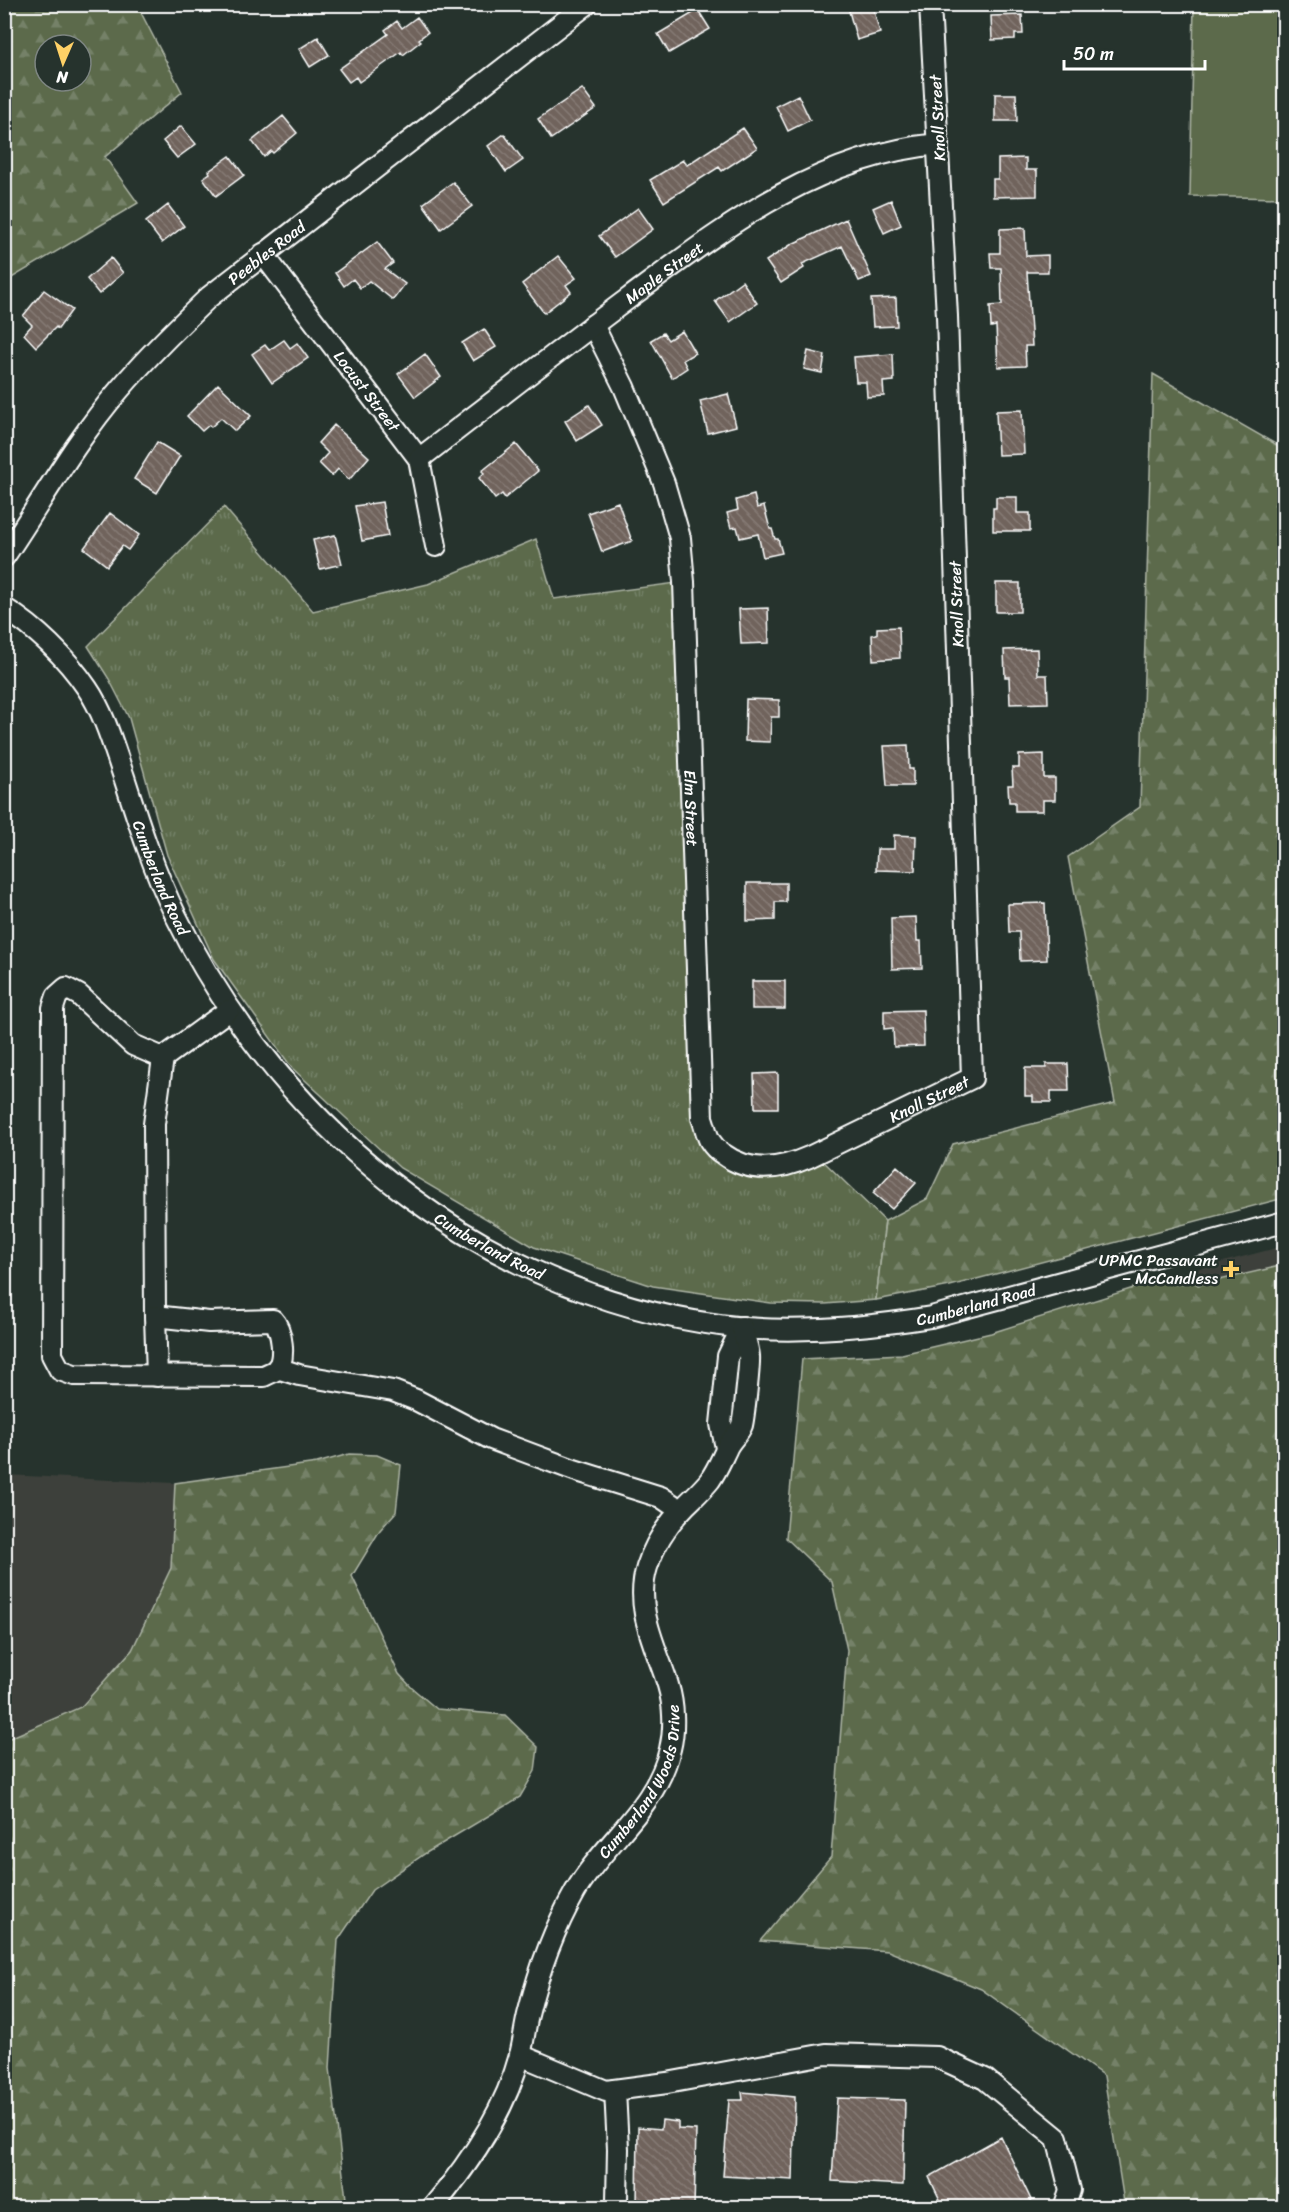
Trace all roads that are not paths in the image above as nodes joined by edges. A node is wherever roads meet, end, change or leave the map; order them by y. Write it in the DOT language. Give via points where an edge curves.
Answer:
graph roads {
  1 [pos="587,4"];
  2 [pos="930,4"];
  3 [pos="938,144"];
  4 [pos="263,254"];
  5 [pos="593,325"];
  6 [pos="419,459"];
  7 [pos="436,546"];
  8 [pos="4,556"];
  9 [pos="4,608"];
  10 [pos="229,1010"];
  11 [pos="163,1058"];
  12 [pos="859,1133"];
  13 [pos="1284,1222"];
  14 [pos="155,1316"];
  15 [pos="742,1327"];
  16 [pos="278,1368"];
  17 [pos="157,1376"];
  18 [pos="680,1510"];
  19 [pos="520,2055"];
  20 [pos="615,2090"];
  21 [pos="617,2202"];
  22 [pos="433,2207"];
  23 [pos="1064,2208"];
  1 -- 4 [label="street, Peebles Road"];
  2 -- 3 [label="street, Knoll Street"];
  3 -- 5 [label="street, Maple Street" via="890,151 796,185 718,232"];
  3 -- 12 [label="street, Knoll Street" via="972,1078"];
  4 -- 6 [label="street, Locust Street"];
  4 -- 8 [label="street, Peebles Road" via="209,297 118,391 73,450"];
  5 -- 6 [label="street, Maple Street"];
  5 -- 12 [label="street, Elm Street" via="648,444 680,538 701,1104 706,1131 710,1142 728,1158 763,1169 793,1164"];
  6 -- 7 [label="street, Locust Street"];
  9 -- 10 [label="street, Cumberland Road" via="52,648 88,689 103,719 148,851 174,913"];
  10 -- 11 [label="street"];
  10 -- 15 [label="street, Cumberland Road" via="302,1101 341,1139 422,1205 483,1245 526,1269 621,1303"];
  11 -- 14 [label="street" via="154,1124"];
  11 -- 17 [label="street" via="133,1046 79,995 66,988 57,996 53,1008 52,1355 60,1371 74,1375"];
  13 -- 15 [label="street, Cumberland Road" via="931,1317 838,1329"];
  14 -- 16 [label="street" via="208,1322 273,1320 282,1335"];
  14 -- 17 [label="street"];
  15 -- 18 [label="street, Cumberland Woods Drive" via="728,1356 721,1424 726,1448 721,1464"];
  16 -- 17 [label="street" via="264,1376"];
  16 -- 18 [label="street" via="393,1391 491,1439 661,1497"];
  18 -- 19 [label="street, Cumberland Woods Drive" via="664,1528 654,1548 642,1587 647,1626 671,1697 670,1749 648,1798 589,1870 564,1913 536,1983"];
  19 -- 20 [label="street" via="606,2091"];
  19 -- 22 [label="street, Cumberland Woods Drive" via="489,2129 454,2183"];
  20 -- 21 [label="street"];
  20 -- 23 [label="street" via="826,2054 937,2057 985,2079 1057,2138 1070,2190"];
}
